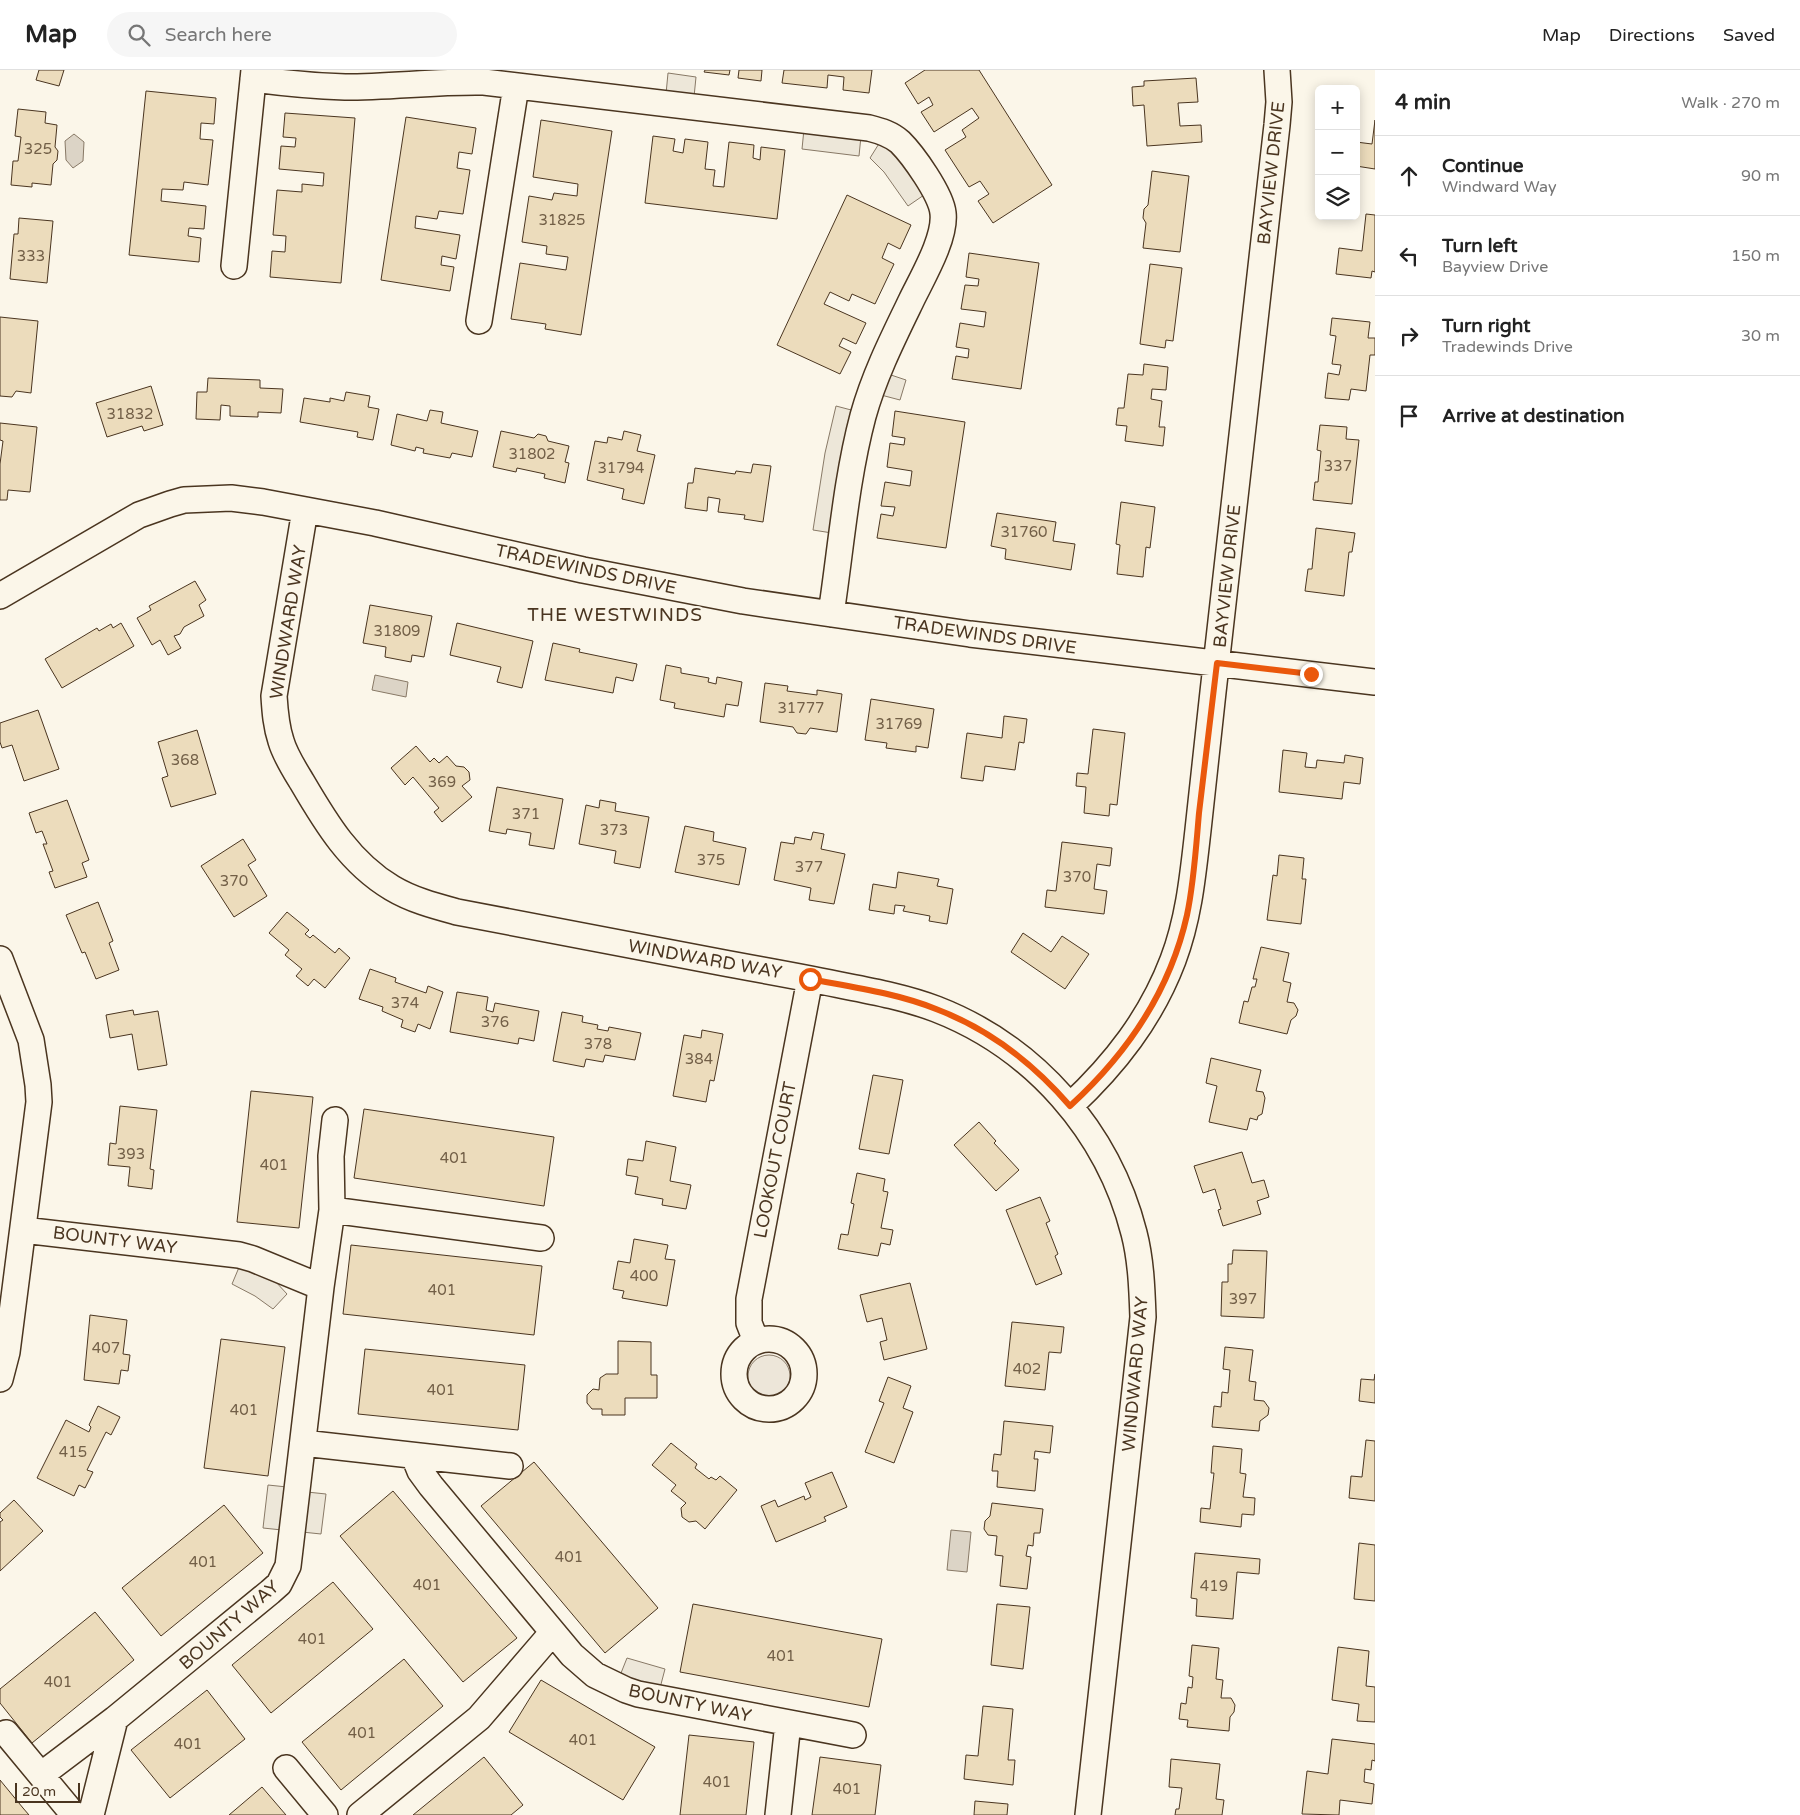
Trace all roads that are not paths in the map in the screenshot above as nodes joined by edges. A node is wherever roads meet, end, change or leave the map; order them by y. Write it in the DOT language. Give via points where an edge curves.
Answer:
graph roads {
  1 [pos="1277,70"];
  2 [pos="253,75"];
  3 [pos="516,86"];
  4 [pos="234,266"];
  5 [pos="479,321"];
  6 [pos="305,510"];
  7 [pos="0,596"];
  8 [pos="831,614"];
  9 [pos="1217,663"];
  10 [pos="1375,682"];
  11 [pos="0,958"];
  12 [pos="810,979"];
  13 [pos="1070,1106"];
  14 [pos="335,1120"];
  15 [pos="332,1210"];
  16 [pos="23,1230"];
  17 [pos="541,1238"];
  18 [pos="321,1286"];
  19 [pos="756,1341"];
  20 [pos="0,1379"];
  21 [pos="303,1443"];
  22 [pos="414,1456"];
  23 [pos="510,1466"];
  24 [pos="552,1633"];
  25 [pos="115,1719"];
  26 [pos="788,1723"];
  27 [pos="6,1733"];
  28 [pos="853,1735"];
  29 [pos="286,1768"];
  30 [pos="41,1775"];
  31 [pos="74,1815"];
  32 [pos="91,1815"];
  33 [pos="325,1815"];
  34 [pos="360,1815"];
  35 [pos="778,1815"];
  36 [pos="1088,1815"];
  1 -- 9 [label="street, BAYVIEW DRIVE" via="1277,125"];
  2 -- 3 [label="street" via="302,85 346,87 463,82"];
  2 -- 4 [label="street"];
  3 -- 5 [label="street"];
  3 -- 8 [label="street" via="883,131 900,143 935,192 943,213 939,237 880,366 861,426"];
  6 -- 7 [label="street, TRADEWINDS DRIVE" via="231,498 201,498 170,504 139,515"];
  6 -- 8 [label="street, TRADEWINDS DRIVE" via="646,584"];
  6 -- 12 [label="street, WINDWARD WAY" via="274,696 275,715 281,744 303,783 337,838 364,867 410,897 457,912"];
  8 -- 9 [label="street, TRADEWINDS DRIVE" via="1052,645"];
  9 -- 10 [label="street, TRADEWINDS DRIVE"];
  9 -- 13 [label="street, BAYVIEW DRIVE" via="1189,901 1176,953 1162,987 1137,1030 1113,1063"];
  11 -- 16 [label="street" via="31,1040 38,1085"];
  12 -- 13 [label="street, WINDWARD WAY" via="908,1000 961,1020 1032,1065"];
  12 -- 19 [label="street, LOOKOUT COURT" via="749,1299 750,1324"];
  13 -- 36 [label="street, WINDWARD WAY" via="1090,1131 1116,1180 1134,1234 1143,1323"];
  14 -- 15 [label="street, BOUNTY WAY" via="331,1156"];
  15 -- 17 [label="street"];
  15 -- 18 [label="street, BOUNTY WAY"];
  16 -- 18 [label="street, BOUNTY WAY" via="239,1255"];
  16 -- 20 [label="street" via="7,1352"];
  18 -- 21 [label="street, BOUNTY WAY"];
  21 -- 22 [label="street"];
  21 -- 25 [label="street, BOUNTY WAY" via="288,1566 279,1584"];
  22 -- 23 [label="street"];
  22 -- 24 [label="street, BOUNTY WAY" via="431,1486"];
  24 -- 26 [label="street, BOUNTY WAY" via="580,1664 626,1690"];
  24 -- 34 [label="street" via="479,1718"];
  25 -- 30 [label="street, BOUNTY WAY"];
  25 -- 32 [label="street"];
  26 -- 28 [label="street, BOUNTY WAY"];
  26 -- 35 [label="street"];
  27 -- 30 [label="street"];
  29 -- 33 [label="street"];
  30 -- 31 [label="street"];
}
